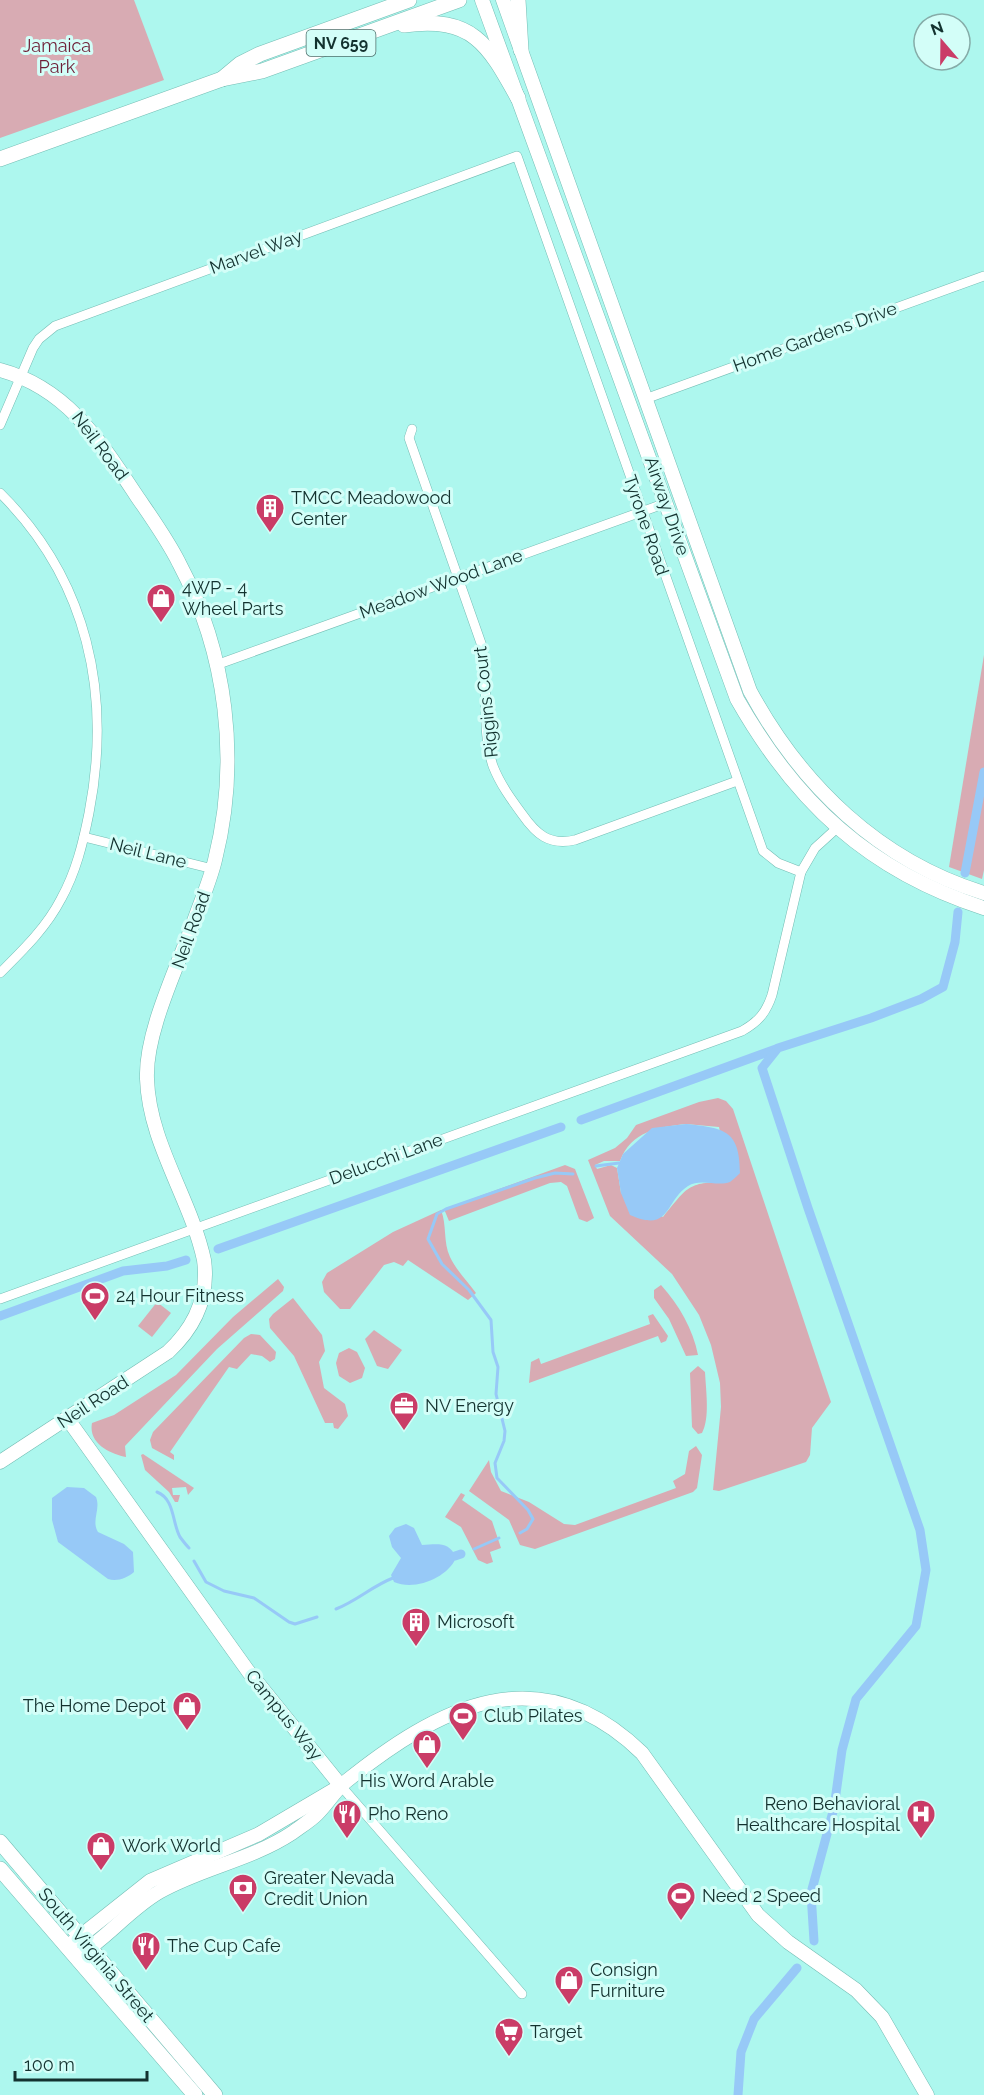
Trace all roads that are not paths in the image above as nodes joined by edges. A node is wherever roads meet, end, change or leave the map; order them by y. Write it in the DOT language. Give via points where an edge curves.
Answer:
graph roads {
  1 [pos="409,0"];
  2 [pos="459,0"];
  3 [pos="482,0"];
  4 [pos="503,0"];
  5 [pos="518,0"];
  6 [pos="382,28"];
  7 [pos="521,50"];
  8 [pos="222,78"];
  9 [pos="518,98"];
  10 [pos="517,156"];
  11 [pos="0,159"];
  12 [pos="984,276"];
  13 [pos="0,370"];
  14 [pos="22,377"];
  15 [pos="645,399"];
  16 [pos="0,425"];
  17 [pos="412,429"];
  18 [pos="0,493"];
  19 [pos="666,503"];
  20 [pos="642,512"];
  21 [pos="458,578"];
  22 [pos="716,596"];
  23 [pos="216,665"];
  24 [pos="737,781"];
  25 [pos="837,828"];
  26 [pos="84,837"];
  27 [pos="919,867"];
  28 [pos="213,869"];
  29 [pos="801,872"];
  30 [pos="984,893"];
  31 [pos="984,909"];
  32 [pos="0,973"];
  33 [pos="194,1229"];
  34 [pos="0,1299"];
  35 [pos="68,1418"];
  36 [pos="0,1462"];
  37 [pos="341,1786"];
  38 [pos="0,1842"];
  39 [pos="0,1869"];
  40 [pos="81,1936"];
  41 [pos="78,1951"];
  42 [pos="522,1994"];
  43 [pos="195,2095"];
  44 [pos="215,2095"];
  45 [pos="927,2095"];
  1 -- 8 [label="main road, NV 659" via="260,54"];
  2 -- 6 [label="main road, NV 659"];
  3 -- 9 [label="street, Airway Drive"];
  4 -- 7 [label="street, Airway Drive"];
  5 -- 7 [label="main road"];
  6 -- 8 [label="main road, NV 659" via="262,71"];
  6 -- 9 [label="main road" via="431,23 465,29 490,50"];
  7 -- 15 [label="street, Airway Drive"];
  8 -- 11 [label="main road, NV 659"];
  9 -- 19 [label="street, Airway Drive"];
  10 -- 14 [label="street, Marvel Way" via="55,326 33,348"];
  10 -- 20 [label="street, Tyrone Road"];
  12 -- 15 [label="street, Home Gardens Drive"];
  13 -- 14 [label="street, Neil Road"];
  14 -- 16 [label="street, Marvel Way"];
  14 -- 23 [label="street, Neil Road" via="67,404 100,441 178,560 196,598"];
  15 -- 19 [label="street" via="669,491"];
  15 -- 22 [label="street, Airway Drive"];
  17 -- 21 [label="street, Riggins Court" via="408,438"];
  18 -- 26 [label="street" via="27,523 57,567 88,645 97,696 99,740"];
  19 -- 20 [label="street, Meadow Wood Lane"];
  19 -- 22 [label="street" via="679,512 699,569"];
  19 -- 25 [label="street, Airway Drive" via="737,699 790,780"];
  20 -- 21 [label="street, Meadow Wood Lane"];
  20 -- 24 [label="street, Tyrone Road"];
  21 -- 23 [label="street, Meadow Wood Lane"];
  21 -- 24 [label="street, Riggins Court" via="486,663 487,734 493,766 508,794 539,835 556,842 575,840"];
  22 -- 27 [label="street, Airway Drive" via="750,691 789,754 840,811"];
  23 -- 28 [label="street, Neil Road" via="228,747 225,809"];
  24 -- 29 [label="street, Tyrone Road" via="762,851"];
  25 -- 27 [label="street" via="849,828 892,859"];
  25 -- 29 [label="street" via="815,848"];
  25 -- 31 [label="street, Airway Drive" via="874,857 919,884"];
  26 -- 28 [label="street, Neil Lane"];
  26 -- 32 [label="street" via="70,880 50,917"];
  27 -- 30 [label="street, Airway Drive"];
  28 -- 33 [label="street, Neil Road" via="154,1032 147,1079 156,1124"];
  29 -- 33 [label="street, Delucchi Lane" via="767,1011 742,1031"];
  33 -- 34 [label="street, Delucchi Lane"];
  33 -- 35 [label="street, Neil Road" via="206,1282 198,1311 186,1333 156,1361"];
  35 -- 36 [label="street, Neil Road"];
  35 -- 37 [label="street, Campus Way" via="251,1675"];
  37 -- 40 [label="street" via="259,1834 150,1881"];
  37 -- 41 [label="street" via="317,1814 290,1834 159,1892"];
  37 -- 42 [label="street, Campus Way"];
  37 -- 45 [label="street" via="421,1727 478,1703 534,1700 571,1707 596,1718 623,1735 650,1762 758,1915 873,2007 895,2037"];
  38 -- 40 [label="main road, South Virginia Street"];
  39 -- 41 [label="main road, South Virginia Street"];
  40 -- 41 [label="main road, South Virginia Street"];
  41 -- 43 [label="main road, South Virginia Street"];
  41 -- 44 [label="main road, South Virginia Street"];
}
